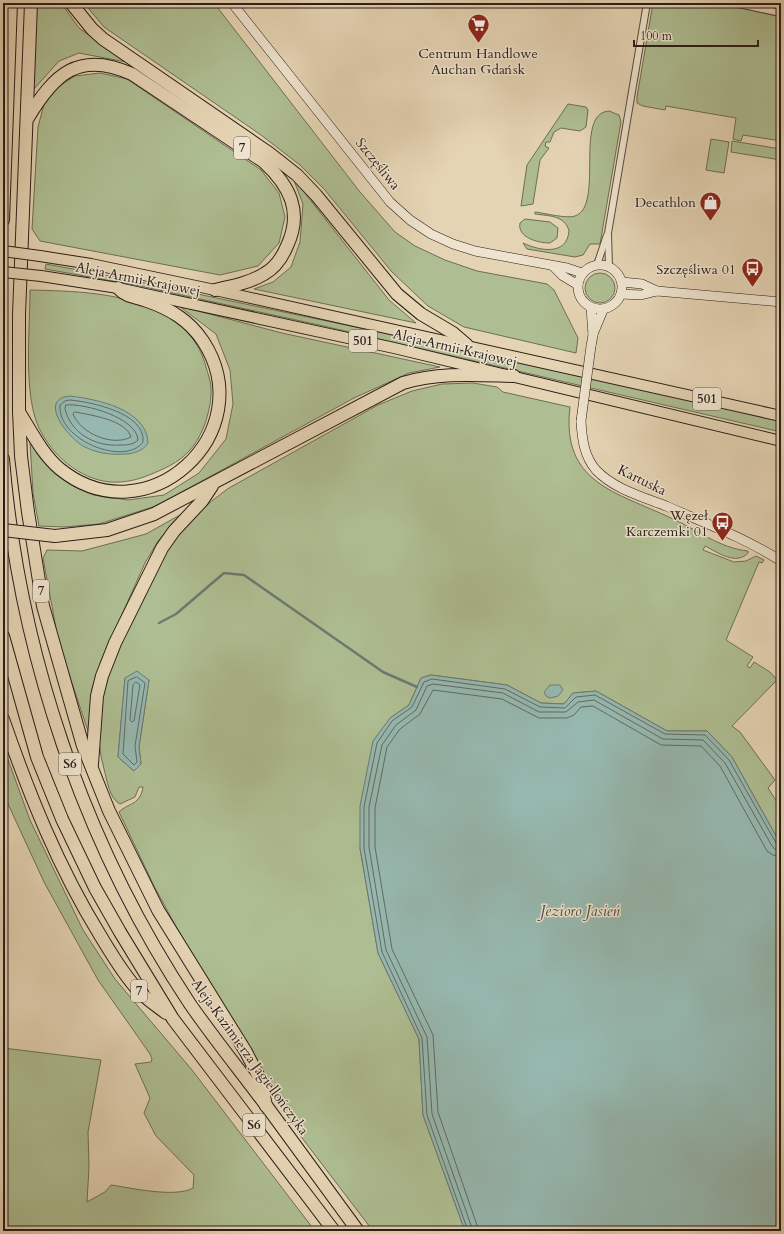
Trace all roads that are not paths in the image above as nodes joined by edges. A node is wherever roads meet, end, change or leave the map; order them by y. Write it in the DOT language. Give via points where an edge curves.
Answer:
graph roads {
  1 [pos="11,3"];
  2 [pos="31,3"];
  3 [pos="71,3"];
  4 [pos="232,3"];
  5 [pos="647,3"];
  6 [pos="734,3"];
  7 [pos="758,5"];
  8 [pos="781,13"];
  9 [pos="27,119"];
  10 [pos="3,220"];
  11 [pos="608,233"];
  12 [pos="3,251"];
  13 [pos="597,265"];
  14 [pos="553,266"];
  15 [pos="609,267"];
  16 [pos="3,272"];
  17 [pos="582,273"];
  18 [pos="622,282"];
  19 [pos="578,285"];
  20 [pos="118,288"];
  21 [pos="215,290"];
  22 [pos="657,291"];
  23 [pos="621,294"];
  24 [pos="781,302"];
  25 [pos="591,308"];
  26 [pos="603,310"];
  27 [pos="593,335"];
  28 [pos="467,345"];
  29 [pos="514,376"];
  30 [pos="19,411"];
  31 [pos="781,416"];
  32 [pos="781,441"];
  33 [pos="3,459"];
  34 [pos="212,484"];
  35 [pos="3,530"];
  36 [pos="781,561"];
  37 [pos="3,636"];
  38 [pos="3,719"];
  39 [pos="92,765"];
  40 [pos="173,1019"];
  41 [pos="266,1106"];
  42 [pos="334,1231"];
  43 [pos="358,1231"];
  1 -- 10 [label="highway"];
  2 -- 9 [label="highway"];
  3 -- 28 [label="highway" via="103,39 270,153 297,175 397,294"];
  4 -- 14 [label="street, Szczęśliwa" via="376,186 410,220 431,234 460,246"];
  5 -- 11 [label="street"];
  6 -- 7 [label="street"];
  7 -- 8 [label="street"];
  9 -- 21 [label="highway, 7" via="46,89 58,77 81,66 93,64 119,68 132,74 264,162 278,175 292,202 294,226 290,241 280,260 265,274 244,284"];
  9 -- 30 [label="highway, 7" via="19,315"];
  11 -- 13 [label="street"];
  11 -- 15 [label="street"];
  12 -- 21 [label="main road, Aleja Armii Krajowej / 501, bridge" via="98,266"];
  13 -- 15 [label="street"];
  13 -- 17 [label="street"];
  14 -- 17 [label="street, Szczęśliwa"];
  14 -- 19 [label="street, Szczęśliwa" via="562,276"];
  15 -- 18 [label="street" via="617,273"];
  16 -- 20 [label="main road, Aleja Armii Krajowej / 501, bridge"];
  17 -- 19 [label="street"];
  18 -- 22 [label="street" via="642,284"];
  18 -- 23 [label="street"];
  19 -- 25 [label="street" via="580,298"];
  20 -- 29 [label="main road, Aleja Armii Krajowej / 501"];
  20 -- 30 [label="highway" via="124,294 179,315 198,334 212,358 219,393 217,410 213,426 198,455 168,480 148,488 116,491 97,488 70,476 52,461"];
  21 -- 28 [label="main road, Aleja Armii Krajowej / 501"];
  22 -- 23 [label="street" via="641,295"];
  22 -- 24 [label="street"];
  23 -- 26 [label="street" via="614,305"];
  25 -- 26 [label="street"];
  25 -- 27 [label="street, Kartuska"];
  26 -- 27 [label="street, Kartuska"];
  27 -- 36 [label="street, Kartuska, bridge" via="581,421 585,450 590,461 601,474 629,491 756,546"];
  28 -- 31 [label="main road, Aleja Armii Krajowej / 501"];
  29 -- 32 [label="main road, Aleja Armii Krajowej / 501"];
  29 -- 34 [label="highway" via="445,375 403,383"];
  30 -- 39 [label="highway, 7" via="21,456 43,606 69,700"];
  33 -- 41 [label="highway, Aleja Kazimierza Jagiellończyka / S6" via="17,565 30,631 56,724 84,798 120,882 185,996"];
  34 -- 35 [label="highway, bridge" via="154,514 94,532 55,536"];
  34 -- 39 [label="highway" via="202,501 162,548 115,643 97,696"];
  37 -- 40 [label="highway, S6" via="37,757 62,818 95,888"];
  38 -- 40 [label="highway, 7" via="21,772 60,863 88,915 112,955 138,990"];
  39 -- 41 [label="highway" via="115,824 158,910 246,1052 261,1081"];
  40 -- 42 [label="highway, S6"];
  41 -- 43 [label="highway, Aleja Kazimierza Jagiellończyka / S6"];
}
